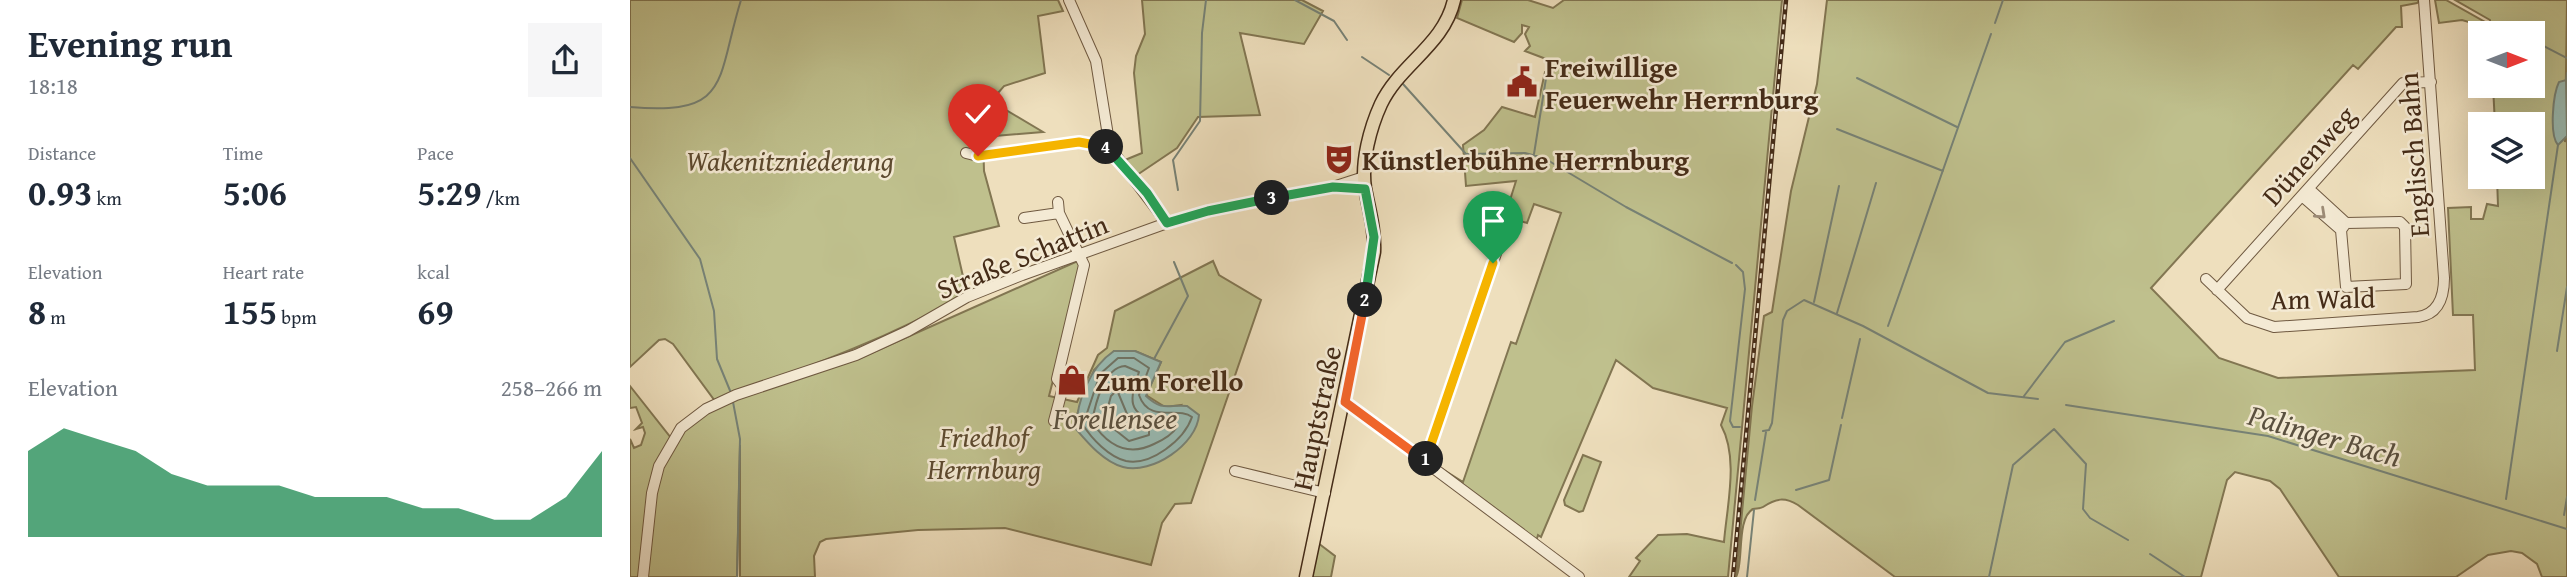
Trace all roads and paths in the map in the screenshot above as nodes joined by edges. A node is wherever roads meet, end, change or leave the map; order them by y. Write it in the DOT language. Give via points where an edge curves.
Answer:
graph roads {
  1 [pos="1069,0"];
  2 [pos="1454,0"];
  3 [pos="2424,0"];
  4 [pos="2431,82"];
  5 [pos="1110,148"];
  6 [pos="966,153"];
  7 [pos="1364,183"];
  8 [pos="2306,193"];
  9 [pos="1024,218"];
  10 [pos="1167,223"];
  11 [pos="2344,227"];
  12 [pos="1501,239"];
  13 [pos="1081,255"];
  14 [pos="2207,279"];
  15 [pos="2217,289"];
  16 [pos="2437,307"];
  17 [pos="1345,402"];
  18 [pos="1054,421"];
  19 [pos="1425,461"];
  20 [pos="1235,471"];
  21 [pos="1325,493"];
  22 [pos="643,577"];
  23 [pos="1306,577"];
  24 [pos="1579,577"];
  1 -- 5 [label="street" via="1096,61"];
  2 -- 7 [label="main road, Hauptstraße" via="1442,32 1393,86 1376,117"];
  3 -- 4 [label="street, Englisch Bahn"];
  4 -- 8 [label="street, Dünenweg" via="2403,83"];
  4 -- 16 [label="street, Englisch Bahn" via="2444,287"];
  5 -- 6 [label="street" via="1079,142 978,156"];
  5 -- 10 [label="street"];
  7 -- 10 [label="street, Straße Schattin" via="1243,203"];
  7 -- 17 [label="main road, Hauptstraße" via="1374,252"];
  8 -- 11 [label="street"];
  8 -- 15 [label="street, Dünenweg"];
  9 -- 13 [label="street" via="1058,208"];
  10 -- 13 [label="street, Straße Schattin"];
  11 -- 11 [label="street" via="2403,223 2406,284 2346,287"];
  12 -- 19 [label="street"];
  13 -- 18 [label="street" via="1083,279 1057,379 1063,387"];
  13 -- 22 [label="street, Straße Schattin" via="967,297 856,355 732,397 689,421 659,466"];
  14 -- 15 [label="street, Am Wald"];
  15 -- 16 [label="street, Am Wald" via="2247,318 2274,327 2418,317"];
  17 -- 19 [label="street"];
  17 -- 21 [label="main road, Hauptstraße"];
  19 -- 24 [label="street"];
  20 -- 21 [label="street"];
  21 -- 23 [label="main road, Hauptstraße"];
}
